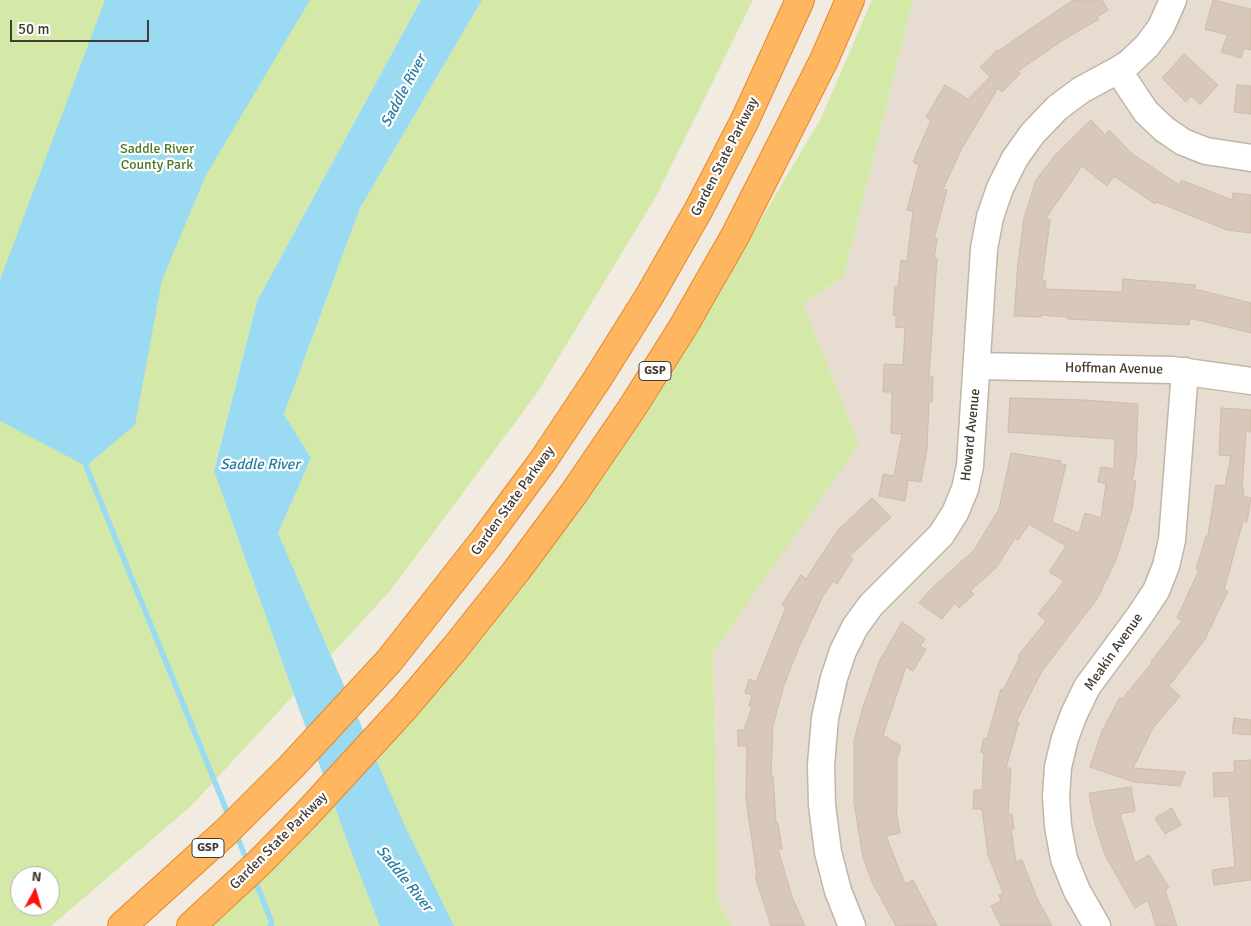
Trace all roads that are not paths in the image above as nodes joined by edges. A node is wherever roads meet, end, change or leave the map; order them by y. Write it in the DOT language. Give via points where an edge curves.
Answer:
graph roads {
  1 [pos="800,0"];
  2 [pos="850,0"];
  3 [pos="1173,0"];
  4 [pos="1118,70"];
  5 [pos="1251,158"];
  6 [pos="977,366"];
  7 [pos="1185,371"];
  8 [pos="1251,381"];
  9 [pos="122,926"];
  10 [pos="190,926"];
  11 [pos="852,926"];
  12 [pos="1097,926"];
  1 -- 9 [label="highway, Garden State Parkway / GSP" via="741,128 699,209 650,295 542,462 389,661 291,767"];
  2 -- 10 [label="highway, Garden State Parkway / GSP" via="824,60 735,236 683,327 574,493 511,578 405,707 259,863"];
  3 -- 4 [label="street, Howard Avenue" via="1161,27 1147,46"];
  4 -- 5 [label="street" via="1146,112 1177,138 1206,151"];
  4 -- 6 [label="street, Howard Avenue" via="1081,90 1057,108 1024,145 1000,188 984,250"];
  6 -- 7 [label="street, Hoffman Avenue"];
  6 -- 11 [label="street, Howard Avenue" via="970,466 955,513 941,535 871,605 861,620 843,650 825,718 821,765 828,852 838,891"];
  7 -- 8 [label="street, Hoffman Avenue"];
  7 -- 12 [label="street, Meakin Avenue" via="1172,540 1166,566 1156,591 1087,687 1065,738 1058,767 1056,797 1064,860 1076,890"];
}
